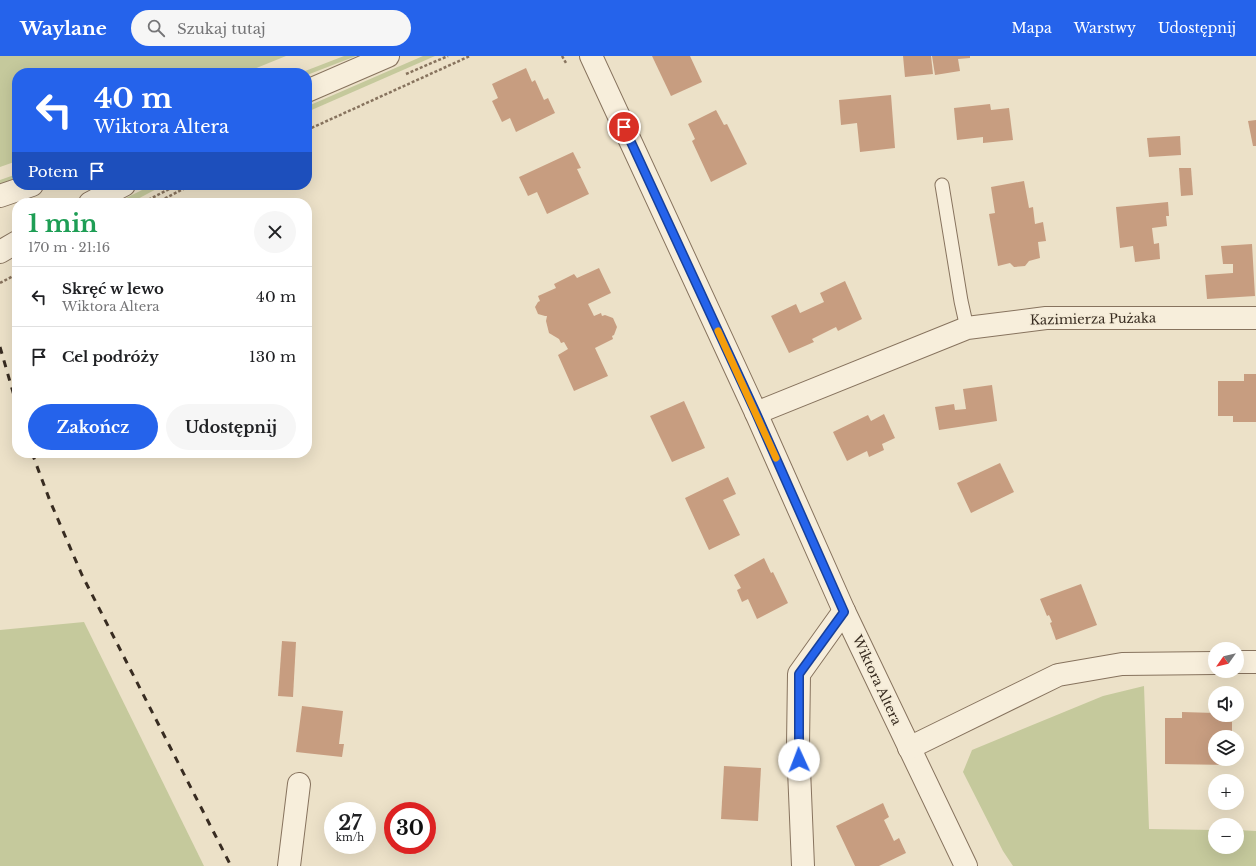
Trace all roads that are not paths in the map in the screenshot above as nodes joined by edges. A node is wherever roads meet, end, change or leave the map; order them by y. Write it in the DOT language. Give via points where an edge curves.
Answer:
graph roads {
  1 [pos="388,56"];
  2 [pos="591,56"];
  3 [pos="312,89"];
  4 [pos="942,185"];
  5 [pos="17,190"];
  6 [pos="115,190"];
  7 [pos="0,196"];
  8 [pos="99,198"];
  9 [pos="12,245"];
  10 [pos="0,252"];
  11 [pos="1256,318"];
  12 [pos="967,328"];
  13 [pos="756,413"];
  14 [pos="844,612"];
  15 [pos="1208,662"];
  16 [pos="1244,662"];
  17 [pos="1256,662"];
  18 [pos="909,748"];
  19 [pos="299,784"];
  20 [pos="289,866"];
  21 [pos="803,866"];
  22 [pos="966,866"];
  1 -- 3 [label="street"];
  2 -- 13 [label="street, Wiktora Altera"];
  4 -- 12 [label="lane"];
  5 -- 7 [label="street"];
  6 -- 8 [label="street"];
  9 -- 10 [label="street"];
  11 -- 12 [label="street, Kazimierza Pużaka" via="1046,318"];
  12 -- 13 [label="street, Kazimierza Pużaka"];
  13 -- 14 [label="street, Wiktora Altera"];
  14 -- 18 [label="street, Wiktora Altera"];
  14 -- 21 [label="street" via="799,674 798,745"];
  15 -- 18 [label="street" via="1122,664 1058,675"];
  16 -- 17 [label="street"];
  18 -- 22 [label="street, Wiktora Altera"];
  19 -- 20 [label="street"];
}
